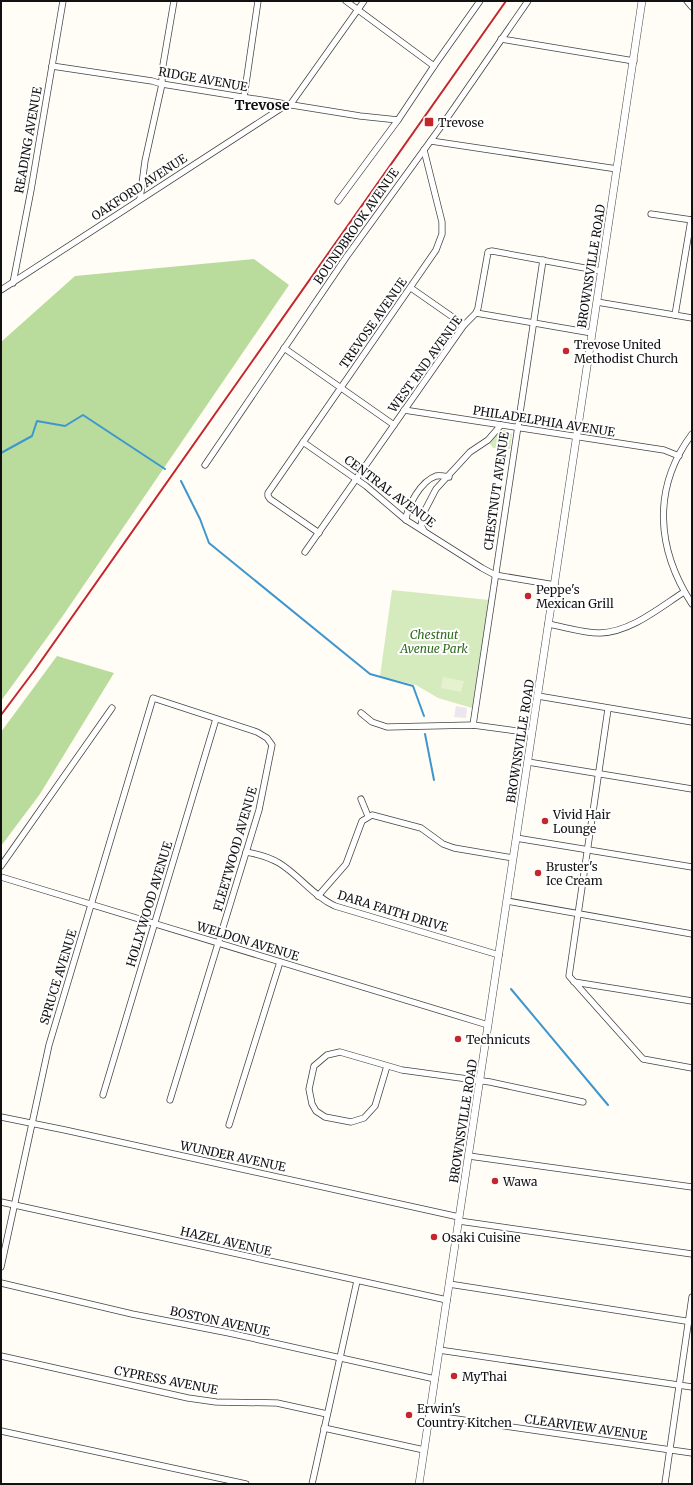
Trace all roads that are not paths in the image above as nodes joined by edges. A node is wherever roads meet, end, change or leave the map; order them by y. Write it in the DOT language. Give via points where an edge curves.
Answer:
graph roads {
  1 [pos="63,1"];
  2 [pos="174,1"];
  3 [pos="258,1"];
  4 [pos="346,1"];
  5 [pos="364,1"];
  6 [pos="480,1"];
  7 [pos="528,1"];
  8 [pos="642,1"];
  9 [pos="687,1"];
  10 [pos="692,7"];
  11 [pos="358,10"];
  12 [pos="501,39"];
  13 [pos="634,61"];
  14 [pos="52,66"];
  15 [pos="434,66"];
  16 [pos="162,84"];
  17 [pos="244,97"];
  18 [pos="290,105"];
  19 [pos="398,120"];
  20 [pos="431,141"];
  21 [pos="424,150"];
  22 [pos="617,169"];
  23 [pos="140,199"];
  24 [pos="338,201"];
  25 [pos="651,214"];
  26 [pos="692,220"];
  27 [pos="543,260"];
  28 [pos="600,271"];
  29 [pos="13,282"];
  30 [pos="411,288"];
  31 [pos="1,290"];
  32 [pos="597,302"];
  33 [pos="476,313"];
  34 [pos="675,315"];
  35 [pos="692,318"];
  36 [pos="533,323"];
  37 [pos="464,325"];
  38 [pos="592,333"];
  39 [pos="284,348"];
  40 [pos="340,388"];
  41 [pos="404,410"];
  42 [pos="394,425"];
  43 [pos="501,425"];
  44 [pos="517,428"];
  45 [pos="692,434"];
  46 [pos="577,437"];
  47 [pos="303,442"];
  48 [pos="679,456"];
  49 [pos="204,465"];
  50 [pos="448,476"];
  51 [pos="356,479"];
  52 [pos="406,520"];
  53 [pos="424,531"];
  54 [pos="319,533"];
  55 [pos="306,552"];
  56 [pos="495,575"];
  57 [pos="555,585"];
  58 [pos="684,592"];
  59 [pos="692,604"];
  60 [pos="548,624"];
  61 [pos="538,696"];
  62 [pos="112,708"];
  63 [pos="608,709"];
  64 [pos="361,713"];
  65 [pos="216,719"];
  66 [pos="692,722"];
  67 [pos="473,725"];
  68 [pos="532,733"];
  69 [pos="528,762"];
  70 [pos="598,774"];
  71 [pos="692,789"];
  72 [pos="361,799"];
  73 [pos="368,816"];
  74 [pos="516,838"];
  75 [pos="587,848"];
  76 [pos="246,852"];
  77 [pos="513,858"];
  78 [pos="1,866"];
  79 [pos="692,867"];
  80 [pos="1,877"];
  81 [pos="318,896"];
  82 [pos="507,901"];
  83 [pos="91,905"];
  84 [pos="579,914"];
  85 [pos="154,924"];
  86 [pos="692,934"];
  87 [pos="218,944"];
  88 [pos="499,955"];
  89 [pos="280,962"];
  90 [pos="574,982"];
  91 [pos="692,1001"];
  92 [pos="488,1025"];
  93 [pos="387,1066"];
  94 [pos="692,1068"];
  95 [pos="480,1081"];
  96 [pos="103,1095"];
  97 [pos="170,1100"];
  98 [pos="583,1102"];
  99 [pos="1,1117"];
  100 [pos="32,1124"];
  101 [pos="229,1125"];
  102 [pos="469,1156"];
  103 [pos="692,1188"];
  104 [pos="1,1202"];
  105 [pos="15,1205"];
  106 [pos="459,1219"];
  107 [pos="692,1254"];
  108 [pos="1,1267"];
  109 [pos="357,1281"];
  110 [pos="1,1284"];
  111 [pos="449,1284"];
  112 [pos="692,1297"];
  113 [pos="447,1300"];
  114 [pos="690,1322"];
  115 [pos="439,1350"];
  116 [pos="1,1356"];
  117 [pos="340,1358"];
  118 [pos="435,1379"];
  119 [pos="679,1385"];
  120 [pos="692,1387"];
  121 [pos="328,1414"];
  122 [pos="429,1416"];
  123 [pos="324,1428"];
  124 [pos="1,1431"];
  125 [pos="424,1450"];
  126 [pos="670,1450"];
  127 [pos="692,1454"];
  128 [pos="665,1483"];
  129 [pos="246,1484"];
  130 [pos="312,1484"];
  131 [pos="419,1484"];
  1 -- 14 [label="street, READING AVENUE"];
  2 -- 16 [label="street"];
  3 -- 17 [label="street"];
  4 -- 11 [label="street"];
  5 -- 11 [label="street"];
  6 -- 15 [label="street"];
  7 -- 12 [label="street, BOUNDBROOK AVENUE"];
  8 -- 13 [label="street, BROWNSVILLE ROAD"];
  9 -- 10 [label="street"];
  11 -- 15 [label="street"];
  11 -- 18 [label="street"];
  12 -- 13 [label="street"];
  12 -- 20 [label="street, BOUNDBROOK AVENUE"];
  13 -- 22 [label="street, BROWNSVILLE ROAD"];
  14 -- 16 [label="street, RIDGE AVENUE"];
  14 -- 29 [label="street, READING AVENUE"];
  15 -- 19 [label="street"];
  16 -- 17 [label="street, RIDGE AVENUE"];
  16 -- 23 [label="street" via="144,167"];
  17 -- 18 [label="street, RIDGE AVENUE"];
  18 -- 19 [label="street, RIDGE AVENUE"];
  18 -- 23 [label="street, OAKFORD AVENUE" via="283,107"];
  19 -- 24 [label="street"];
  20 -- 21 [label="street, BOUNDBROOK AVENUE"];
  20 -- 22 [label="street"];
  21 -- 30 [label="street, TREVOSE AVENUE" via="443,228 436,250"];
  21 -- 39 [label="street, BOUNDBROOK AVENUE"];
  22 -- 28 [label="street, BROWNSVILLE ROAD"];
  23 -- 29 [label="street, OAKFORD AVENUE"];
  25 -- 26 [label="street"];
  26 -- 34 [label="street"];
  27 -- 28 [label="street"];
  27 -- 33 [label="street, WEST END AVENUE" via="488,252"];
  27 -- 36 [label="street, CHESTNUT AVENUE"];
  28 -- 32 [label="street, BROWNSVILLE ROAD"];
  29 -- 31 [label="street, OAKFORD AVENUE"];
  30 -- 37 [label="street"];
  30 -- 40 [label="street, TREVOSE AVENUE"];
  32 -- 34 [label="street"];
  32 -- 38 [label="street, BROWNSVILLE ROAD"];
  33 -- 36 [label="street"];
  33 -- 37 [label="street, WEST END AVENUE"];
  34 -- 35 [label="street"];
  36 -- 38 [label="street"];
  36 -- 44 [label="street, CHESTNUT AVENUE"];
  37 -- 41 [label="street, WEST END AVENUE"];
  38 -- 46 [label="street, BROWNSVILLE ROAD"];
  39 -- 40 [label="street"];
  39 -- 49 [label="street, BOUNDBROOK AVENUE"];
  40 -- 42 [label="street"];
  40 -- 47 [label="street, TREVOSE AVENUE"];
  41 -- 42 [label="street, WEST END AVENUE"];
  41 -- 43 [label="street, PHILADELPHIA AVENUE"];
  42 -- 51 [label="street, WEST END AVENUE"];
  43 -- 44 [label="street, PHILADELPHIA AVENUE"];
  43 -- 50 [label="street" via="488,440 470,452"];
  44 -- 46 [label="street, PHILADELPHIA AVENUE"];
  44 -- 56 [label="street, CHESTNUT AVENUE"];
  45 -- 48 [label="street"];
  46 -- 48 [label="street, PHILADELPHIA AVENUE" via="664,450"];
  46 -- 57 [label="street, BROWNSVILLE ROAD"];
  47 -- 51 [label="street, CENTRAL AVENUE"];
  47 -- 54 [label="street, TREVOSE AVENUE" via="268,493 270,499"];
  48 -- 58 [label="street" via="666,490 664,526 670,562"];
  50 -- 52 [label="street" via="435,477 425,483 406,512"];
  50 -- 53 [label="street" via="428,503 421,525"];
  51 -- 52 [label="street, CENTRAL AVENUE"];
  51 -- 54 [label="street, WEST END AVENUE"];
  52 -- 53 [label="street, CENTRAL AVENUE"];
  53 -- 56 [label="street, CENTRAL AVENUE"];
  54 -- 55 [label="street, WEST END AVENUE"];
  56 -- 57 [label="street, CENTRAL AVENUE"];
  56 -- 67 [label="street, CHESTNUT AVENUE"];
  57 -- 60 [label="street, BROWNSVILLE ROAD"];
  58 -- 59 [label="street"];
  58 -- 60 [label="street" via="634,623 616,631 592,632"];
  60 -- 61 [label="street, BROWNSVILLE ROAD"];
  61 -- 63 [label="street"];
  61 -- 68 [label="street, BROWNSVILLE ROAD"];
  62 -- 78 [label="street"];
  63 -- 66 [label="street"];
  63 -- 70 [label="street"];
  64 -- 67 [label="street" via="372,722 387,726"];
  65 -- 76 [label="street, FLEETWOOD AVENUE" via="257,732 270,741 272,749 264,793"];
  65 -- 83 [label="street, SPRUCE AVENUE" via="153,698"];
  65 -- 85 [label="street, HOLLYWOOD AVENUE"];
  67 -- 68 [label="street"];
  68 -- 69 [label="street, BROWNSVILLE ROAD"];
  69 -- 70 [label="street"];
  69 -- 74 [label="street, BROWNSVILLE ROAD"];
  70 -- 71 [label="street"];
  70 -- 75 [label="street"];
  72 -- 73 [label="street"];
  73 -- 77 [label="street" via="375,814 421,828 443,844 454,848"];
  73 -- 81 [label="street" via="362,821 346,864"];
  74 -- 75 [label="street"];
  74 -- 77 [label="street, BROWNSVILLE ROAD"];
  75 -- 79 [label="street"];
  75 -- 84 [label="street"];
  76 -- 81 [label="street, DARA FAITH DRIVE" via="263,855 279,863"];
  76 -- 87 [label="street, FLEETWOOD AVENUE"];
  77 -- 82 [label="street, BROWNSVILLE ROAD"];
  80 -- 83 [label="street, WELDON AVENUE"];
  81 -- 88 [label="street, DARA FAITH DRIVE" via="336,906"];
  82 -- 84 [label="street"];
  82 -- 88 [label="street, BROWNSVILLE ROAD"];
  83 -- 85 [label="street, WELDON AVENUE"];
  83 -- 100 [label="street, SPRUCE AVENUE" via="49,1045"];
  84 -- 86 [label="street"];
  84 -- 90 [label="street" via="569,972 570,979"];
  85 -- 87 [label="street, WELDON AVENUE"];
  85 -- 96 [label="street, HOLLYWOOD AVENUE"];
  87 -- 89 [label="street, WELDON AVENUE"];
  87 -- 97 [label="street, FLEETWOOD AVENUE"];
  88 -- 92 [label="street, BROWNSVILLE ROAD"];
  89 -- 92 [label="street, WELDON AVENUE"];
  89 -- 101 [label="street"];
  90 -- 91 [label="street"];
  90 -- 94 [label="street" via="644,1059"];
  92 -- 95 [label="street, BROWNSVILLE ROAD"];
  93 -- 93 [label="street" via="344,1053 326,1054 312,1071 309,1093 312,1104 316,1111 325,1117 351,1122 364,1118 375,1106"];
  93 -- 95 [label="street"];
  95 -- 98 [label="street"];
  95 -- 102 [label="street, BROWNSVILLE ROAD"];
  99 -- 100 [label="street, WUNDER AVENUE"];
  100 -- 105 [label="street, SPRUCE AVENUE"];
  100 -- 106 [label="street, WUNDER AVENUE"];
  102 -- 103 [label="street"];
  102 -- 106 [label="street, BROWNSVILLE ROAD"];
  104 -- 105 [label="street, HAZEL AVENUE"];
  105 -- 108 [label="street, SPRUCE AVENUE"];
  105 -- 109 [label="street, HAZEL AVENUE"];
  106 -- 107 [label="street, WUNDER AVENUE"];
  106 -- 111 [label="street, BROWNSVILLE ROAD"];
  109 -- 113 [label="street, HAZEL AVENUE"];
  109 -- 117 [label="street"];
  110 -- 117 [label="street, BOSTON AVENUE"];
  111 -- 113 [label="street, BROWNSVILLE ROAD"];
  111 -- 114 [label="street"];
  112 -- 114 [label="street"];
  113 -- 115 [label="street, BROWNSVILLE ROAD"];
  114 -- 119 [label="street"];
  115 -- 118 [label="street, BROWNSVILLE ROAD"];
  115 -- 119 [label="street"];
  116 -- 121 [label="street, CYPRESS AVENUE" via="188,1398 216,1402 276,1403"];
  117 -- 118 [label="street, BOSTON AVENUE"];
  117 -- 121 [label="street"];
  118 -- 122 [label="street, BROWNSVILLE ROAD"];
  119 -- 120 [label="street"];
  119 -- 126 [label="street"];
  121 -- 123 [label="street"];
  122 -- 125 [label="street, BROWNSVILLE ROAD"];
  122 -- 126 [label="street, CLEARVIEW AVENUE"];
  123 -- 125 [label="street"];
  123 -- 130 [label="street"];
  124 -- 129 [label="street"];
  125 -- 131 [label="street, BROWNSVILLE ROAD"];
  126 -- 127 [label="street, CLEARVIEW AVENUE"];
  126 -- 128 [label="street"];
}
